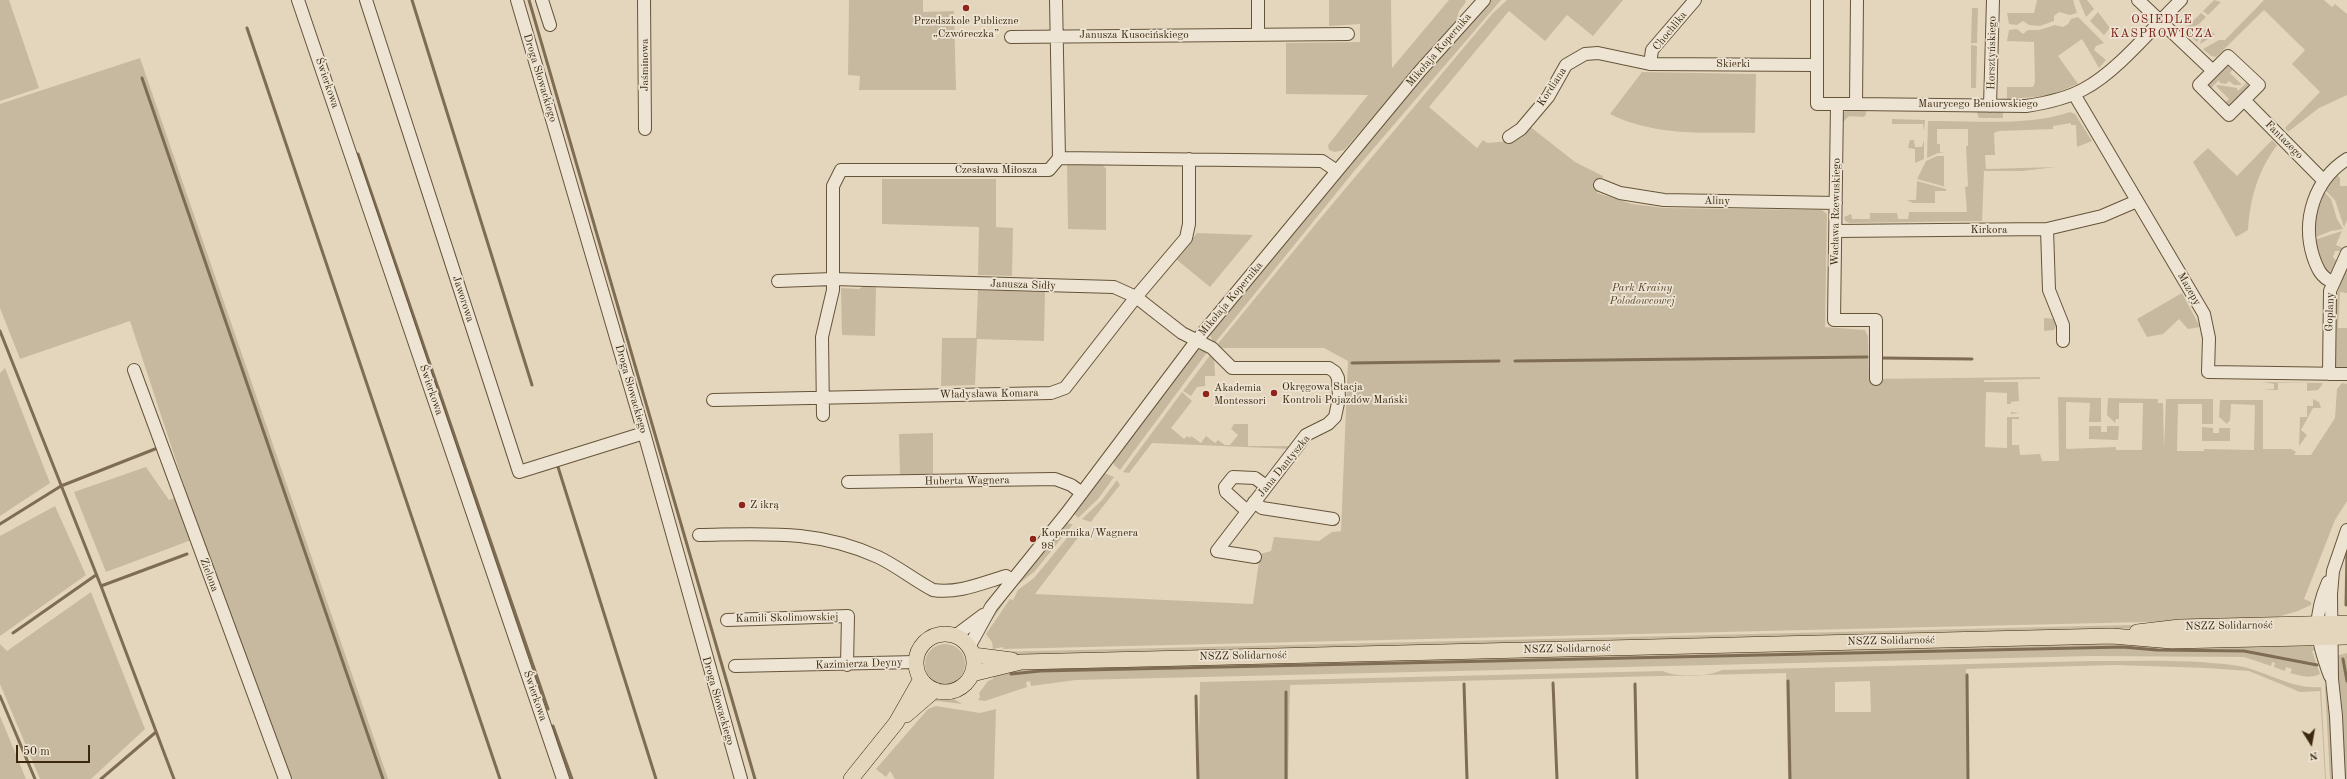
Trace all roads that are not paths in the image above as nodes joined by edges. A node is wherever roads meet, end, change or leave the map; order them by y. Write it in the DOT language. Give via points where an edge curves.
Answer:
graph roads {
  1 [pos="298,0"];
  2 [pos="366,0"];
  3 [pos="517,0"];
  4 [pos="542,0"];
  5 [pos="644,0"];
  6 [pos="1056,0"];
  7 [pos="1258,0"];
  8 [pos="1484,0"];
  9 [pos="1695,0"];
  10 [pos="1817,0"];
  11 [pos="1857,0"];
  12 [pos="1993,0"];
  13 [pos="2138,0"];
  14 [pos="2181,0"];
  15 [pos="2161,20"];
  16 [pos="550,26"];
  17 [pos="1348,34"];
  18 [pos="1258,35"];
  19 [pos="1011,36"];
  20 [pos="1058,36"];
  21 [pos="1650,64"];
  22 [pos="1816,65"];
  23 [pos="2213,71"];
  24 [pos="2074,94"];
  25 [pos="2244,100"];
  26 [pos="1837,104"];
  27 [pos="1856,104"];
  28 [pos="1990,106"];
  29 [pos="645,129"];
  30 [pos="1509,137"];
  31 [pos="1059,158"];
  32 [pos="1189,159"];
  33 [pos="2347,159"];
  34 [pos="1337,171"];
  35 [pos="2324,181"];
  36 [pos="1600,185"];
  37 [pos="2137,201"];
  38 [pos="1836,203"];
  39 [pos="2047,230"];
  40 [pos="1836,232"];
  41 [pos="2347,253"];
  42 [pos="833,279"];
  43 [pos="778,281"];
  44 [pos="2333,282"];
  45 [pos="1136,297"];
  46 [pos="1197,340"];
  47 [pos="2063,341"];
  48 [pos="134,370"];
  49 [pos="2329,374"];
  50 [pos="2347,374"];
  51 [pos="1876,379"];
  52 [pos="823,396"];
  53 [pos="713,400"];
  54 [pos="823,415"];
  55 [pos="644,434"];
  56 [pos="848,482"];
  57 [pos="1266,486"];
  58 [pos="1082,493"];
  59 [pos="1251,507"];
  60 [pos="1333,519"];
  61 [pos="2347,530"];
  62 [pos="699,535"];
  63 [pos="1255,557"];
  64 [pos="1012,580"];
  65 [pos="992,607"];
  66 [pos="726,620"];
  67 [pos="2347,623"];
  68 [pos="2329,632"];
  69 [pos="955,636"];
  70 [pos="971,651"];
  71 [pos="917,662"];
  72 [pos="1021,662"];
  73 [pos="846,665"];
  74 [pos="735,666"];
  75 [pos="972,674"];
  76 [pos="921,679"];
  77 [pos="935,690"];
  78 [pos="896,723"];
  79 [pos="284,779"];
  80 [pos="563,779"];
  81 [pos="741,779"];
  82 [pos="851,779"];
  83 [pos="2339,779"];
  1 -- 80 [label="street, Świerkowa"];
  2 -- 55 [label="street, Jaworowa" via="518,472"];
  3 -- 55 [label="street, Droga Słowackiego"];
  4 -- 16 [label="street"];
  5 -- 29 [label="street, Jaśminowa"];
  6 -- 20 [label="street"];
  7 -- 18 [label="street"];
  8 -- 34 [label="street, Mikołaja Kopernika" via="1420,71"];
  9 -- 21 [label="street, Chochlika" via="1652,50"];
  10 -- 22 [label="street"];
  11 -- 27 [label="street"];
  12 -- 28 [label="street, Horsztyńskiego"];
  13 -- 15 [label="street"];
  14 -- 15 [label="street, Maurycego Beniowskiego"];
  15 -- 23 [label="street"];
  15 -- 24 [label="street, Maurycego Beniowskiego" via="2102,77"];
  17 -- 18 [label="street, Janusza Kusocińskiego"];
  18 -- 20 [label="street, Janusza Kusocińskiego"];
  19 -- 20 [label="street, Janusza Kusocińskiego"];
  20 -- 31 [label="street"];
  21 -- 22 [label="street, Skierki"];
  21 -- 30 [label="street, Kordiana" via="1598,53 1575,58 1566,65 1548,97 1533,116"];
  22 -- 26 [label="street" via="1817,104"];
  23 -- 25 [label="street" via="2199,85 2229,115"];
  23 -- 25 [label="street" via="2228,56 2259,85"];
  24 -- 28 [label="street, Maurycego Beniowskiego" via="2040,104"];
  24 -- 37 [label="street, Mazepy"];
  25 -- 35 [label="street, Fantazego"];
  26 -- 27 [label="street"];
  26 -- 38 [label="street, Wacława Rzewuskiego"];
  27 -- 28 [label="street, Maurycego Beniowskiego"];
  31 -- 32 [label="street"];
  31 -- 42 [label="street, Czesława Miłosza" via="1049,170 841,170 833,186"];
  32 -- 34 [label="street" via="1322,161"];
  32 -- 45 [label="street, Władysława Komara" via="1188,232"];
  33 -- 35 [label="street"];
  34 -- 46 [label="street, Mikołaja Kopernika"];
  35 -- 44 [label="street" via="2311,209 2308,234 2317,266 2324,278"];
  36 -- 38 [label="street, Aliny" via="1620,193 1664,200"];
  37 -- 39 [label="street, Kirkora" via="2102,216"];
  37 -- 49 [label="street, Mazepy" via="2204,314 2209,338 2208,372"];
  38 -- 40 [label="street, Wacława Rzewuskiego"];
  39 -- 40 [label="street, Kirkora"];
  39 -- 47 [label="street" via="2049,290 2063,325"];
  40 -- 51 [label="street, Wacława Rzewuskiego" via="1834,320 1876,320"];
  41 -- 44 [label="street, Goplany"];
  42 -- 43 [label="street, Janusza Sidły"];
  42 -- 45 [label="street, Janusza Sidły" via="1114,287"];
  42 -- 52 [label="street" via="833,290 822,337"];
  44 -- 49 [label="street, Goplany" via="2330,291"];
  45 -- 46 [label="street, Janusza Sidły" via="1182,333"];
  45 -- 52 [label="street, Władysława Komara" via="1070,384 1058,392"];
  46 -- 57 [label="street, Jana Dantyszka" via="1212,348 1232,368 1321,367 1335,372 1339,392 1338,411 1335,416 1328,424 1306,435"];
  46 -- 58 [label="street, Mikołaja Kopernika"];
  48 -- 79 [label="street, Zielona"];
  49 -- 50 [label="street, Mazepy"];
  52 -- 53 [label="street, Władysława Komara"];
  52 -- 54 [label="street"];
  55 -- 81 [label="street, Droga Słowackiego"];
  56 -- 58 [label="street, Huberta Wagnera" via="1054,479 1071,485"];
  57 -- 59 [label="street, Jana Dantyszka"];
  57 -- 59 [label="street" via="1255,478 1233,477 1225,487 1226,492"];
  58 -- 64 [label="street, Mikołaja Kopernika"];
  59 -- 60 [label="street"];
  59 -- 63 [label="street, Jana Dantyszka" via="1217,551"];
  61 -- 68 [label="street" via="2333,571"];
  62 -- 64 [label="street" via="785,534 821,538 859,549 885,561 933,590 955,591 1006,576"];
  64 -- 65 [label="street, Mikołaja Kopernika"];
  65 -- 69 [label="street, Mikołaja Kopernika"];
  65 -- 70 [label="street, Mikołaja Kopernika"];
  66 -- 73 [label="street, Kamili Skolimowskiej" via="848,616"];
  67 -- 68 [label="main road, NSZZ Solidarność"];
  68 -- 72 [label="main road, NSZZ Solidarność" via="2172,641 2112,636"];
  68 -- 83 [label="street"];
  69 -- 70 [label="main road"];
  69 -- 71 [label="main road" via="946,635 929,640 921,650"];
  70 -- 72 [label="main road, NSZZ Solidarność"];
  70 -- 75 [label="main road, Mikołaja Kopernika"];
  71 -- 73 [label="street, Kazimierza Deyny"];
  71 -- 76 [label="main road"];
  72 -- 75 [label="main road, NSZZ Solidarność"];
  73 -- 74 [label="street, Kazimierza Deyny" via="802,670 791,664"];
  75 -- 77 [label="main road" via="958,689 943,692"];
  76 -- 77 [label="main road"];
  76 -- 78 [label="main road"];
  77 -- 78 [label="main road"];
  78 -- 82 [label="main road"];
}
